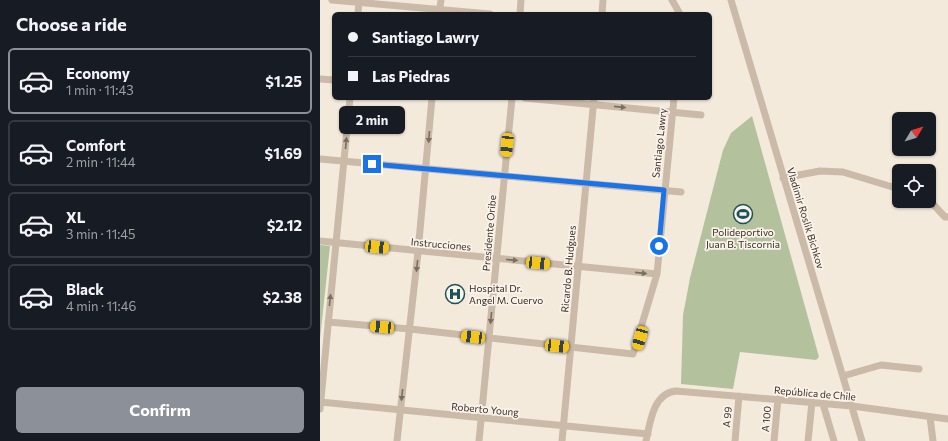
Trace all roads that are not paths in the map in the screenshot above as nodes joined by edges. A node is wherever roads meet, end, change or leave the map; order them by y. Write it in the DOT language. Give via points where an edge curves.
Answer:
graph roads {
  1 [pos="332,0"];
  2 [pos="441,0"];
  3 [pos="521,0"];
  4 [pos="603,0"];
  5 [pos="672,0"];
  6 [pos="731,0"];
  7 [pos="359,2"];
  8 [pos="358,12"];
  9 [pos="439,12"];
  10 [pos="520,12"];
  11 [pos="602,12"];
  12 [pos="679,12"];
  13 [pos="320,79"];
  14 [pos="332,80"];
  15 [pos="350,100"];
  16 [pos="432,100"];
  17 [pos="512,100"];
  18 [pos="571,100"];
  19 [pos="674,100"];
  20 [pos="594,101"];
  21 [pos="672,112"];
  22 [pos="701,115"];
  23 [pos="320,159"];
  24 [pos="345,161"];
  25 [pos="426,169"];
  26 [pos="504,176"];
  27 [pos="784,178"];
  28 [pos="586,183"];
  29 [pos="892,187"];
  30 [pos="664,190"];
  31 [pos="681,192"];
  32 [pos="936,207"];
  33 [pos="946,217"];
  34 [pos="320,241"];
  35 [pos="336,243"];
  36 [pos="418,252"];
  37 [pos="497,259"];
  38 [pos="579,267"];
  39 [pos="657,274"];
  40 [pos="328,322"];
  41 [pos="410,329"];
  42 [pos="489,339"];
  43 [pos="570,348"];
  44 [pos="919,369"];
  45 [pos="843,376"];
  46 [pos="739,396"];
  47 [pos="778,400"];
  48 [pos="812,402"];
  49 [pos="320,404"];
  50 [pos="823,404"];
  51 [pos="852,406"];
  52 [pos="401,411"];
  53 [pos="930,417"];
  54 [pos="481,419"];
  55 [pos="948,419"];
  56 [pos="563,426"];
  57 [pos="647,438"];
  58 [pos="397,441"];
  59 [pos="479,441"];
  60 [pos="562,441"];
  61 [pos="735,441"];
  62 [pos="774,441"];
  63 [pos="808,441"];
  64 [pos="834,441"];
  65 [pos="862,441"];
  66 [pos="933,441"];
  1 -- 7 [label="street"];
  2 -- 9 [label="street"];
  3 -- 10 [label="street"];
  4 -- 11 [label="street"];
  5 -- 12 [label="street"];
  6 -- 27 [label="street, Vladimir Roslik Bichkov"];
  7 -- 8 [label="street"];
  7 -- 9 [label="street"];
  13 -- 14 [label="street"];
  24 -- 15 [label="street, one-way"];
  16 -- 25 [label="street, one-way"];
  17 -- 26 [label="street, Presidente Oribe"];
  18 -- 20 [label="street"];
  19 -- 21 [label="street, Santiago Lawry"];
  20 -- 21 [label="street, one-way"];
  20 -- 28 [label="street, Ricardo B. Hudgues"];
  21 -- 22 [label="street"];
  21 -- 30 [label="street, Santiago Lawry"];
  23 -- 24 [label="street"];
  24 -- 25 [label="street"];
  24 -- 35 [label="street"];
  25 -- 26 [label="street"];
  25 -- 36 [label="street"];
  26 -- 28 [label="street"];
  26 -- 37 [label="street, Presidente Oribe"];
  27 -- 29 [label="street" via="820,170 843,172"];
  27 -- 45 [label="street, Vladimir Roslik Bichkov"];
  28 -- 30 [label="street"];
  28 -- 38 [label="street, Ricardo B. Hudgues"];
  30 -- 31 [label="street"];
  30 -- 39 [label="street, Santiago Lawry"];
  32 -- 33 [label="street"];
  34 -- 35 [label="street, Instrucciones"];
  35 -- 36 [label="street, Instrucciones"];
  40 -- 35 [label="street, one-way"];
  36 -- 37 [label="street, Instrucciones"];
  36 -- 41 [label="street, one-way"];
  37 -- 38 [label="street, Instrucciones, one-way"];
  37 -- 42 [label="street, Presidente Oribe, one-way"];
  38 -- 39 [label="street, Instrucciones, one-way"];
  38 -- 43 [label="street, Ricardo B. Hudgues"];
  39 -- 43 [label="street, Santiago Lawry" via="633,354"];
  40 -- 41 [label="street"];
  40 -- 49 [label="street"];
  41 -- 42 [label="street"];
  41 -- 52 [label="street, one-way"];
  42 -- 43 [label="street"];
  42 -- 54 [label="street, Presidente Oribe"];
  43 -- 56 [label="street, Ricardo B. Hudgues"];
  44 -- 45 [label="street" via="881,365"];
  45 -- 51 [label="street, Vladimir Roslik Bichkov"];
  46 -- 47 [label="street, República de Chile"];
  46 -- 57 [label="street, República de Chile" via="680,391 666,394 659,400"];
  46 -- 61 [label="street, A 99"];
  47 -- 48 [label="street, República de Chile"];
  47 -- 62 [label="street, A 100"];
  48 -- 50 [label="street, República de Chile"];
  48 -- 63 [label="street"];
  49 -- 52 [label="street, Roberto Young"];
  50 -- 51 [label="street, República de Chile"];
  50 -- 64 [label="street"];
  51 -- 53 [label="street, República de Chile"];
  51 -- 65 [label="street, Vladimir Roslik Bichkov"];
  52 -- 54 [label="street, Roberto Young"];
  52 -- 58 [label="street"];
  53 -- 55 [label="street, República de Chile"];
  53 -- 66 [label="street"];
  54 -- 56 [label="street, Roberto Young"];
  54 -- 59 [label="street, Presidente Oribe"];
  56 -- 57 [label="street, Roberto Young"];
  56 -- 60 [label="street, Ricardo B. Hudgues"];
}
